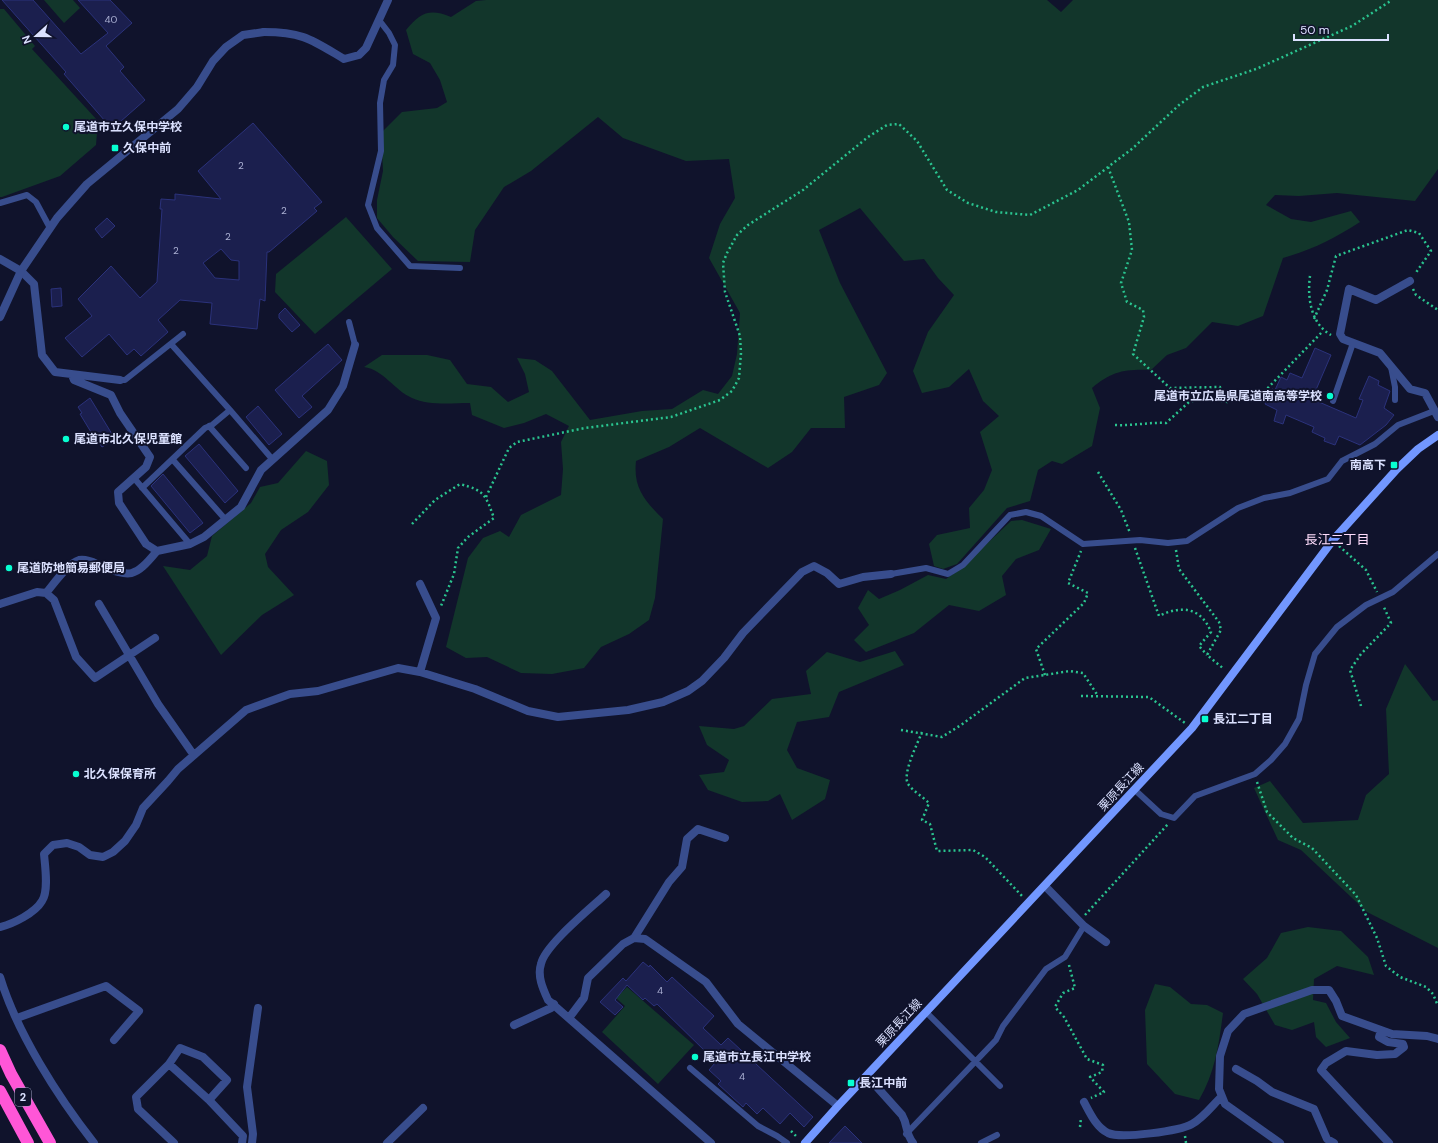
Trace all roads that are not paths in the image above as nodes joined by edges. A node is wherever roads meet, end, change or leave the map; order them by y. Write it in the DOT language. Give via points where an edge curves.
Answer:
graph roads {
  1 [pos="388,0"];
  2 [pos="379,20"];
  3 [pos="0,203"];
  4 [pos="50,228"];
  5 [pos="0,259"];
  6 [pos="460,268"];
  7 [pos="21,271"];
  8 [pos="1410,281"];
  9 [pos="0,317"];
  10 [pos="349,322"];
  11 [pos="183,334"];
  12 [pos="1353,343"];
  13 [pos="171,344"];
  14 [pos="354,345"];
  15 [pos="1391,366"];
  16 [pos="72,375"];
  17 [pos="120,380"];
  18 [pos="1396,400"];
  19 [pos="1333,401"];
  20 [pos="230,410"];
  21 [pos="1436,414"];
  22 [pos="209,426"];
  23 [pos="1438,435"];
  24 [pos="173,460"];
  25 [pos="273,460"];
  26 [pos="246,468"];
  27 [pos="134,478"];
  28 [pos="142,488"];
  29 [pos="225,519"];
  30 [pos="190,544"];
  31 [pos="157,551"];
  32 [pos="1438,554"];
  33 [pos="891,574"];
  34 [pos="420,584"];
  35 [pos="46,593"];
  36 [pos="0,604"];
  37 [pos="99,604"];
  38 [pos="155,638"];
  39 [pos="129,655"];
  40 [pos="420,672"];
  41 [pos="193,754"];
  42 [pos="1135,790"];
  43 [pos="725,838"];
  44 [pos="1045,886"];
  45 [pos="606,894"];
  46 [pos="1082,924"];
  47 [pos="0,927"];
  48 [pos="634,938"];
  49 [pos="1106,942"];
  50 [pos="0,977"];
  51 [pos="554,1004"];
  52 [pos="258,1008"];
  53 [pos="926,1012"];
  54 [pos="17,1018"];
  55 [pos="570,1018"];
  56 [pos="514,1025"];
  57 [pos="1381,1030"];
  58 [pos="1438,1039"];
  59 [pos="114,1040"];
  60 [pos="0,1050"];
  61 [pos="976,1061"];
  62 [pos="168,1064"];
  63 [pos="690,1068"];
  64 [pos="1236,1069"];
  65 [pos="867,1076"];
  66 [pos="1000,1086"];
  67 [pos="0,1091"];
  68 [pos="1221,1097"];
  69 [pos="209,1100"];
  70 [pos="1084,1102"];
  71 [pos="838,1106"];
  72 [pos="423,1108"];
  73 [pos="906,1134"];
  74 [pos="997,1135"];
  75 [pos="28,1143"];
  76 [pos="50,1143"];
  77 [pos="94,1143"];
  78 [pos="174,1143"];
  79 [pos="242,1143"];
  80 [pos="252,1143"];
  81 [pos="387,1143"];
  82 [pos="711,1143"];
  83 [pos="787,1143"];
  84 [pos="805,1143"];
  85 [pos="913,1143"];
  86 [pos="981,1143"];
  87 [pos="1280,1143"];
  88 [pos="1334,1143"];
  89 [pos="1389,1143"];
  1 -- 2 [label="street"];
  2 -- 4 [label="street" via="366,48 359,55 344,59 308,37 289,32 243,35 213,60 197,87 178,109 87,184"];
  2 -- 6 [label="lane" via="395,45 393,65 384,80 380,103 381,151 368,205 377,228 410,266"];
  3 -- 4 [label="lane" via="26,195 36,202"];
  4 -- 7 [label="street"];
  5 -- 7 [label="street"];
  7 -- 9 [label="street"];
  7 -- 16 [label="street" via="34,284 42,355 55,372"];
  8 -- 12 [label="street" via="1376,300 1350,289 1340,334 1343,339"];
  10 -- 14 [label="lane"];
  11 -- 13 [label="lane"];
  12 -- 15 [label="street" via="1380,353"];
  12 -- 19 [label="lane"];
  13 -- 17 [label="lane" via="126,380"];
  13 -- 20 [label="lane"];
  14 -- 25 [label="street" via="343,386 328,410"];
  15 -- 18 [label="lane"];
  15 -- 21 [label="street" via="1410,389 1425,394"];
  16 -- 17 [label="street"];
  16 -- 27 [label="street" via="74,380 111,395 150,457 146,467"];
  20 -- 22 [label="lane"];
  20 -- 25 [label="lane"];
  21 -- 33 [label="lane" via="1398,425 1375,444 1342,461 1328,479 1238,508 1187,541 1132,540 1083,544 1041,516 1026,512 1010,515 963,565 948,574 926,568"];
  22 -- 24 [label="lane"];
  22 -- 26 [label="lane"];
  23 -- 42 [label="main road, 栗原長江線" via="1397,469 1333,540 1192,728"];
  24 -- 28 [label="lane"];
  24 -- 29 [label="lane"];
  25 -- 29 [label="street" via="261,470 241,507"];
  27 -- 28 [label="lane"];
  27 -- 31 [label="street" via="118,492 119,503 146,544"];
  28 -- 30 [label="lane"];
  29 -- 30 [label="street" via="204,537"];
  30 -- 31 [label="street"];
  31 -- 35 [label="street" via="143,568 132,573 123,574 90,561 78,560 69,566"];
  32 -- 42 [label="lane" via="1393,592 1366,605 1337,627 1315,654 1299,719 1285,744 1254,774 1195,796 1174,818 1161,814"];
  33 -- 40 [label="street" via="862,576 839,584 814,566 802,572 743,633 702,681 688,691 663,702 628,710 558,718 528,711 475,689"];
  34 -- 40 [label="street" via="436,618"];
  35 -- 36 [label="street" via="37,592"];
  35 -- 39 [label="street" via="54,600 76,657 95,678"];
  37 -- 39 [label="street"];
  38 -- 39 [label="street"];
  39 -- 41 [label="street" via="158,704"];
  40 -- 41 [label="street" via="398,668 318,691 290,694 252,706"];
  41 -- 47 [label="street" via="143,808 136,825 125,841 113,852 103,857 90,855 79,847 67,843 53,845 44,854 46,880 43,901 27,915 12,924"];
  42 -- 44 [label="main road, 栗原長江線"];
  43 -- 48 [label="street" via="698,829 687,839 682,867 669,882"];
  44 -- 46 [label="street"];
  44 -- 53 [label="main road, 栗原長江線"];
  45 -- 51 [label="street" via="549,948 541,963 542,988 548,1000"];
  46 -- 49 [label="street"];
  46 -- 61 [label="lane" via="1065,957 1046,969 1002,1026 996,1040"];
  48 -- 55 [label="street" via="623,944 588,978 584,998"];
  48 -- 71 [label="street" via="645,939 706,982 738,1024"];
  50 -- 54 [label="street"];
  51 -- 55 [label="street"];
  51 -- 56 [label="street" via="551,1008"];
  52 -- 80 [label="street" via="247,1087"];
  53 -- 61 [label="lane"];
  53 -- 65 [label="main road, 栗原長江線"];
  54 -- 59 [label="street" via="106,986 139,1011"];
  54 -- 77 [label="street" via="37,1057"];
  55 -- 82 [label="street"];
  57 -- 58 [label="street" via="1392,1034"];
  57 -- 68 [label="street" via="1342,1016 1329,990 1312,990 1244,1014 1228,1031 1220,1056"];
  57 -- 89 [label="street" via="1379,1037 1388,1042 1403,1044 1404,1047 1395,1054 1377,1055 1346,1051 1326,1063 1321,1070"];
  60 -- 76 [label="highway, 2" via="10,1074"];
  61 -- 66 [label="lane"];
  61 -- 73 [label="lane"];
  62 -- 69 [label="street"];
  62 -- 69 [label="street" via="180,1048 203,1057 227,1080"];
  62 -- 78 [label="street" via="136,1097 138,1109"];
  63 -- 83 [label="lane" via="758,1126"];
  64 -- 88 [label="street" via="1272,1092 1314,1109 1327,1140"];
  65 -- 71 [label="main road, 栗原長江線"];
  65 -- 73 [label="street" via="902,1115 906,1123"];
  67 -- 75 [label="highway, 2"];
  68 -- 70 [label="street" via="1193,1124 1179,1130 1122,1136 1109,1133 1099,1126"];
  68 -- 87 [label="street" via="1225,1104"];
  69 -- 79 [label="street" via="243,1136"];
  71 -- 84 [label="main road, 栗原長江線"];
  72 -- 81 [label="street"];
  73 -- 85 [label="street"];
  74 -- 86 [label="lane"];
}
